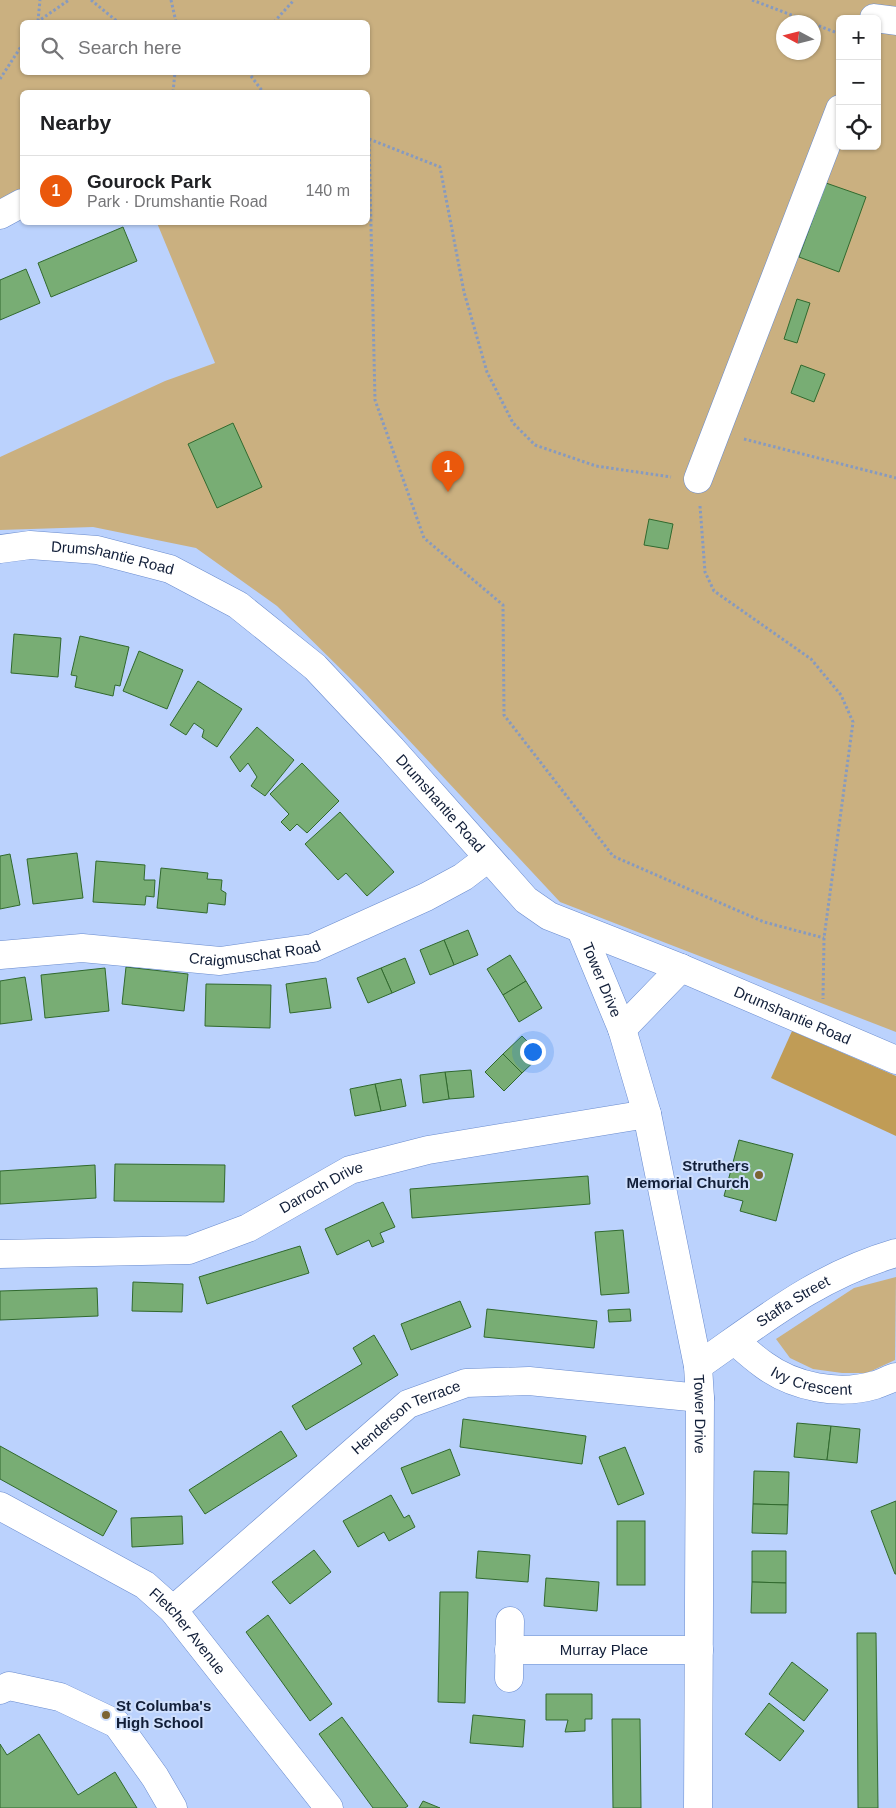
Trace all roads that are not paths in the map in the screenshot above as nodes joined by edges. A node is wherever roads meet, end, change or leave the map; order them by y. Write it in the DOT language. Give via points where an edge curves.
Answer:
graph roads {
  1 [pos="836,119"];
  2 [pos="20,205"];
  3 [pos="0,215"];
  4 [pos="698,479"];
  5 [pos="0,549"];
  6 [pos="488,858"];
  7 [pos="581,930"];
  8 [pos="0,955"];
  9 [pos="681,968"];
  10 [pos="622,1029"];
  11 [pos="896,1060"];
  12 [pos="647,1114"];
  13 [pos="896,1253"];
  14 [pos="0,1254"];
  15 [pos="734,1341"];
  16 [pos="698,1366"];
  17 [pos="896,1377"];
  18 [pos="700,1398"];
  19 [pos="0,1506"];
  20 [pos="173,1610"];
  21 [pos="510,1621"];
  22 [pos="510,1650"];
  23 [pos="699,1650"];
  24 [pos="509,1678"];
  25 [pos="0,1690"];
  26 [pos="174,1808"];
  27 [pos="329,1808"];
  28 [pos="698,1808"];
  1 -- 4 [label="street"];
  2 -- 3 [label="street"];
  5 -- 6 [label="street, Drumshantie Road" via="30,545 97,550 170,569 238,605 315,667"];
  6 -- 7 [label="street, Drumshantie Road" via="526,900 549,916"];
  6 -- 8 [label="street, Craigmuschat Road" via="426,897 312,948 220,961 82,948"];
  7 -- 9 [label="street, Drumshantie Road"];
  7 -- 10 [label="street, Tower Drive"];
  9 -- 10 [label="street, Tower Drive"];
  9 -- 11 [label="street, Drumshantie Road"];
  10 -- 12 [label="street, Tower Drive"];
  12 -- 14 [label="street, Darroch Drive" via="428,1150 350,1170 248,1228 189,1250"];
  12 -- 16 [label="street, Tower Drive"];
  13 -- 15 [label="street, Staffa Street" via="835,1275 764,1318"];
  15 -- 16 [label="street, Staffa Street"];
  15 -- 17 [label="street, Ivy Crescent" via="765,1366 789,1379 812,1386 841,1390 874,1386"];
  16 -- 18 [label="street, Tower Drive"];
  18 -- 20 [label="street, Henderson Terrace" via="529,1381 466,1383 408,1404"];
  18 -- 23 [label="street, Tower Drive"];
  19 -- 20 [label="street, Fletcher Avenue" via="145,1585"];
  20 -- 27 [label="street, Fletcher Avenue"];
  21 -- 22 [label="street"];
  22 -- 23 [label="street, Murray Place"];
  22 -- 24 [label="street"];
  23 -- 28 [label="street, Tower Drive"];
  25 -- 26 [label="street" via="9,1686 60,1697 117,1724"];
}
